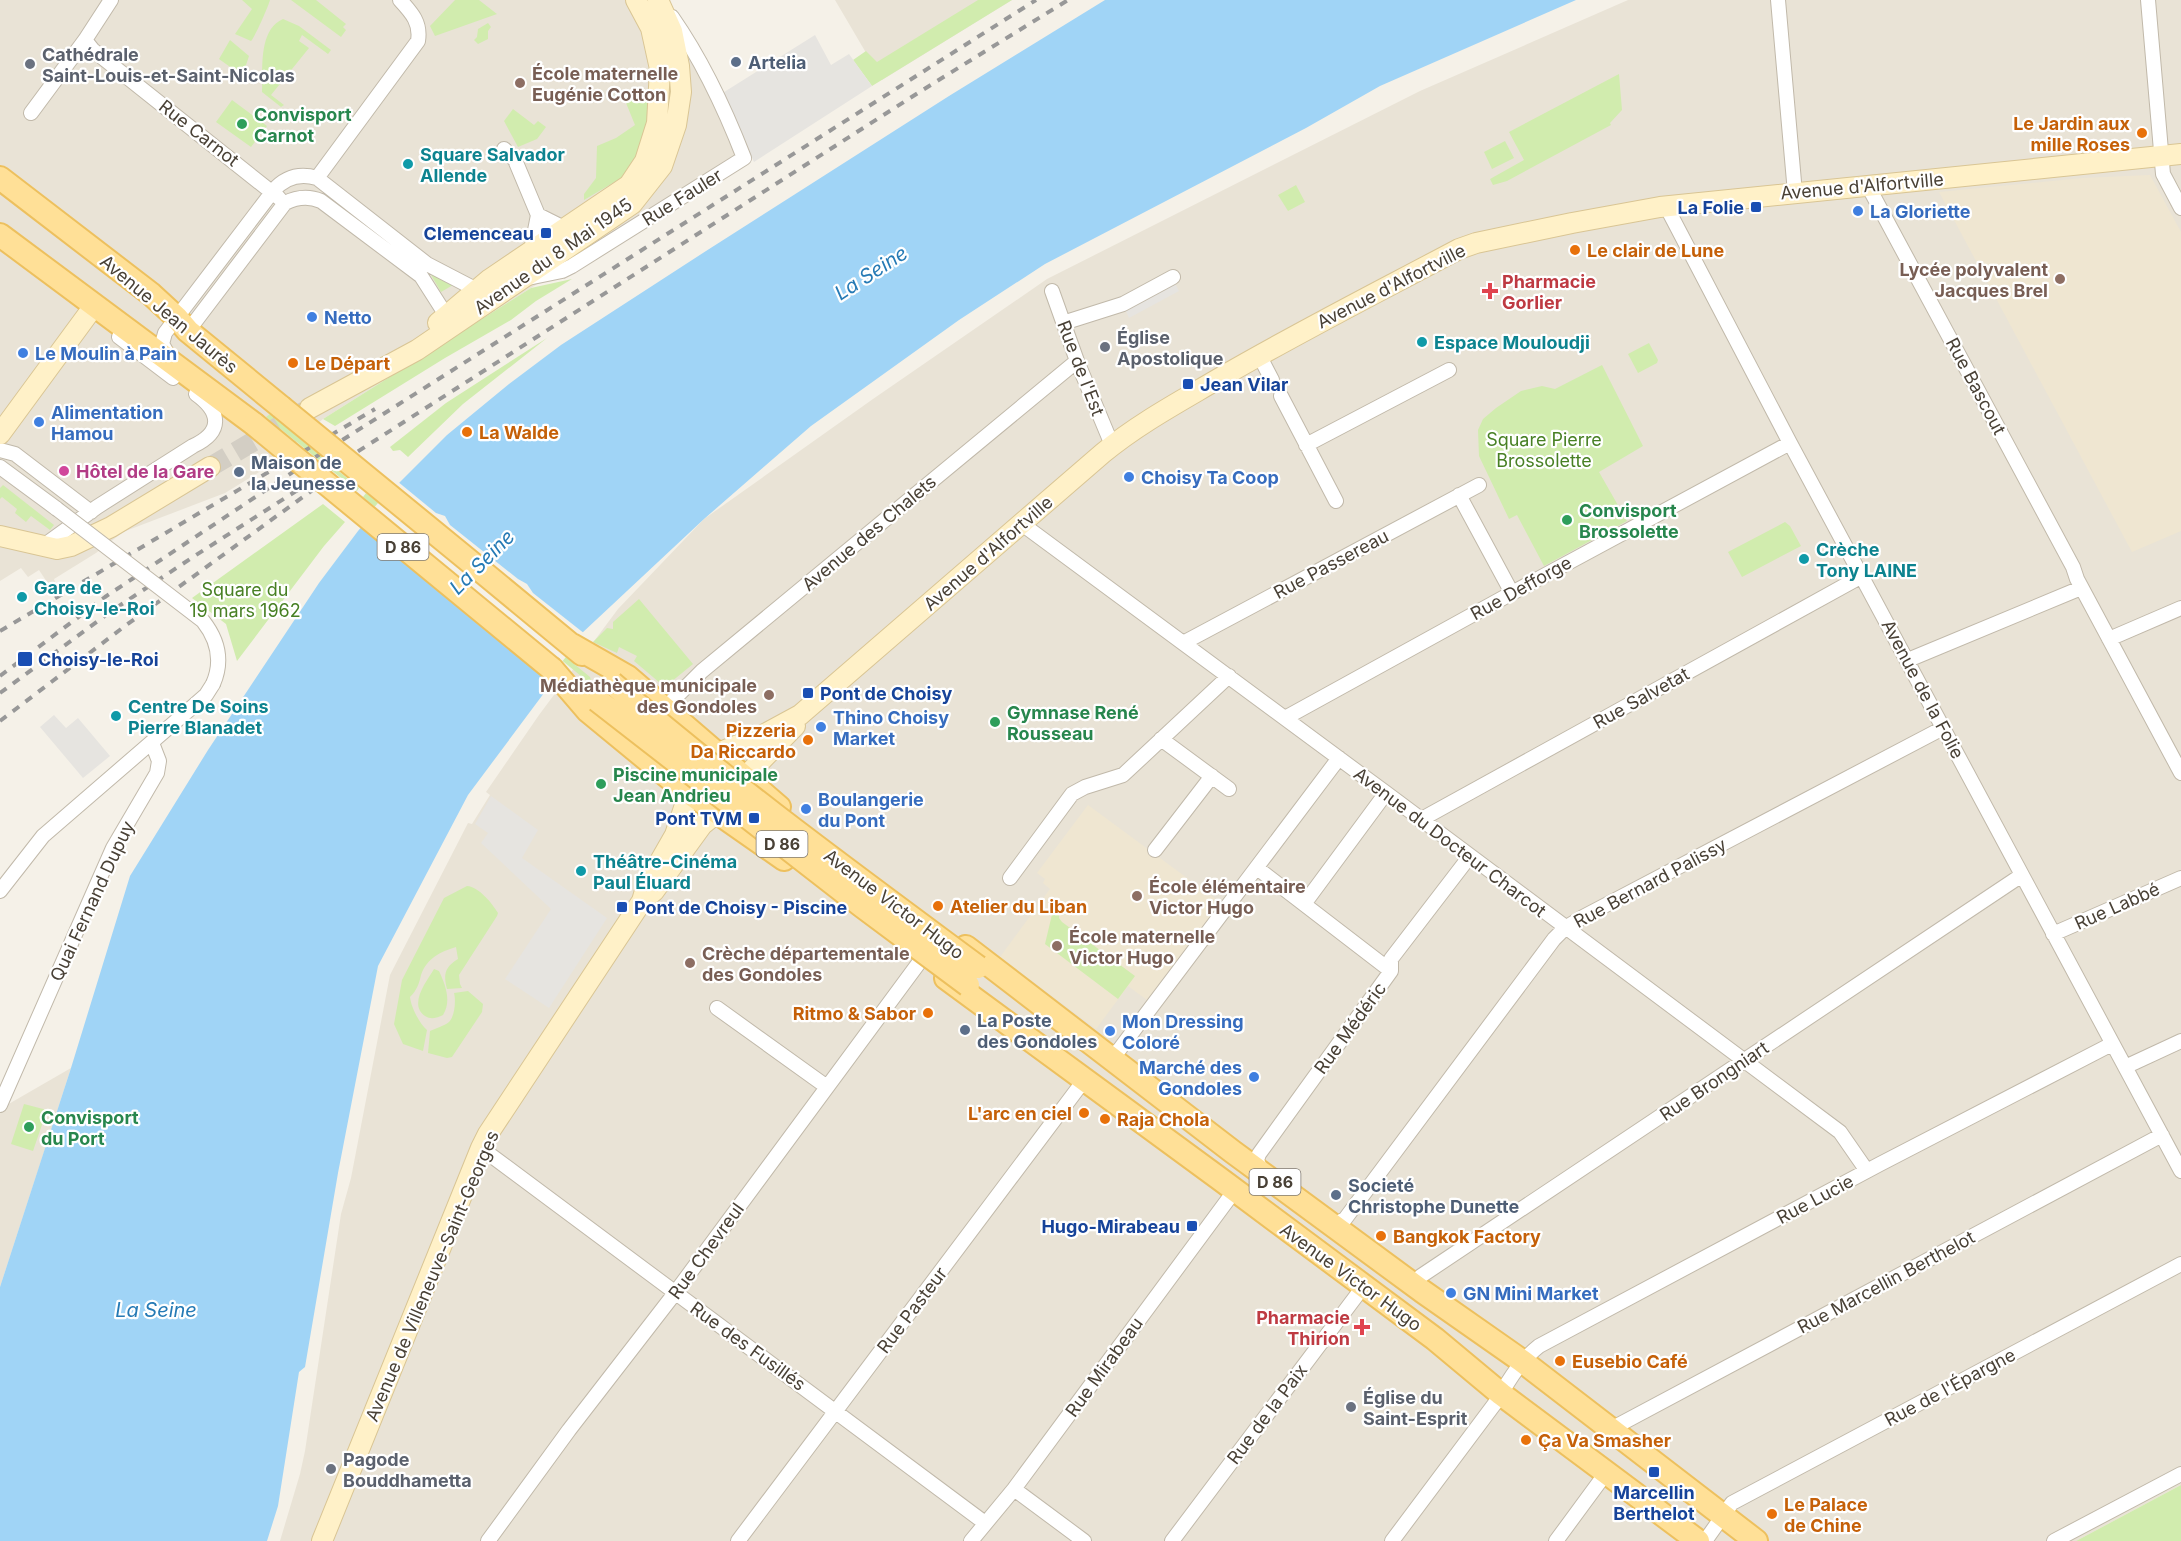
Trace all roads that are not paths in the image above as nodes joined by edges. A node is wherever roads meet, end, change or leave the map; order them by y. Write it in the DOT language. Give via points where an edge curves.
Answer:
graph roads {
  1 [pos="111,0"];
  2 [pos="400,0"];
  3 [pos="636,0"];
  4 [pos="659,0"];
  5 [pos="1778,0"];
  6 [pos="2148,0"];
  7 [pos="85,40"];
  8 [pos="31,113"];
  9 [pos="504,149"];
  10 [pos="2181,154"];
  11 [pos="2161,156"];
  12 [pos="0,178"];
  13 [pos="317,178"];
  14 [pos="1868,186"];
  15 [pos="273,191"];
  16 [pos="1795,193"];
  17 [pos="285,203"];
  18 [pos="1666,206"];
  19 [pos="2181,208"];
  20 [pos="538,214"];
  21 [pos="566,229"];
  22 [pos="0,235"];
  23 [pos="531,251"];
  24 [pos="1173,277"];
  25 [pos="523,279"];
  26 [pos="1052,291"];
  27 [pos="483,296"];
  28 [pos="100,310"];
  29 [pos="450,321"];
  30 [pos="1063,323"];
  31 [pos="182,324"];
  32 [pos="1259,355"];
  33 [pos="1077,361"];
  34 [pos="174,365"];
  35 [pos="1449,370"];
  36 [pos="1272,380"];
  37 [pos="1281,396"];
  38 [pos="310,408"];
  39 [pos="0,434"];
  40 [pos="1790,443"];
  41 [pos="1112,445"];
  42 [pos="1306,445"];
  43 [pos="0,450"];
  44 [pos="210,467"];
  45 [pos="4,470"];
  46 [pos="1479,486"];
  47 [pos="1459,495"];
  48 [pos="1336,501"];
  49 [pos="91,512"];
  50 [pos="1022,524"];
  51 [pos="0,536"];
  52 [pos="42,547"];
  53 [pos="1862,576"];
  54 [pos="2081,588"];
  55 [pos="1512,593"];
  56 [pos="2181,608"];
  57 [pos="2109,639"];
  58 [pos="1183,643"];
  59 [pos="572,645"];
  60 [pos="1908,660"];
  61 [pos="552,669"];
  62 [pos="1229,676"];
  63 [pos="665,708"];
  64 [pos="800,715"];
  65 [pos="1285,718"];
  66 [pos="1943,728"];
  67 [pos="1161,739"];
  68 [pos="152,743"];
  69 [pos="718,753"];
  70 [pos="1339,758"];
  71 [pos="2181,773"];
  72 [pos="746,776"];
  73 [pos="1212,776"];
  74 [pos="1228,789"];
  75 [pos="1386,793"];
  76 [pos="689,794"];
  77 [pos="718,812"];
  78 [pos="1420,820"];
  79 [pos="1155,850"];
  80 [pos="1470,856"];
  81 [pos="1257,868"];
  82 [pos="2022,875"];
  83 [pos="1010,878"];
  84 [pos="2181,878"];
  85 [pos="0,891"];
  86 [pos="642,901"];
  87 [pos="1304,904"];
  88 [pos="1565,928"];
  89 [pos="2053,934"];
  90 [pos="921,960"];
  91 [pos="1391,970"];
  92 [pos="973,976"];
  93 [pos="1031,998"];
  94 [pos="717,1008"];
  95 [pos="1001,1018"];
  96 [pos="2181,1041"];
  97 [pos="2112,1044"];
  98 [pos="1107,1054"];
  99 [pos="1744,1060"];
  100 [pos="2125,1067"];
  101 [pos="1089,1084"];
  102 [pos="827,1087"];
  103 [pos="0,1105"];
  104 [pos="2162,1135"];
  105 [pos="481,1148"];
  106 [pos="1867,1171"];
  107 [pos="2181,1171"];
  108 [pos="1262,1173"];
  109 [pos="1235,1190"];
  110 [pos="1332,1226"];
  111 [pos="2181,1264"];
  112 [pos="1362,1287"];
  113 [pos="1422,1292"];
  114 [pos="675,1293"];
  115 [pos="1522,1361"];
  116 [pos="1501,1394"];
  117 [pos="836,1412"];
  118 [pos="1611,1429"];
  119 [pos="1606,1473"];
  120 [pos="2181,1474"];
  121 [pos="1014,1489"];
  122 [pos="1723,1515"];
  123 [pos="985,1522"];
  124 [pos="322,1541"];
  125 [pos="488,1541"];
  126 [pos="738,1541"];
  127 [pos="971,1541"];
  128 [pos="1084,1541"];
  129 [pos="1172,1541"];
  130 [pos="1392,1541"];
  131 [pos="1556,1541"];
  132 [pos="1698,1541"];
  133 [pos="1705,1541"];
  134 [pos="1756,1541"];
  135 [pos="2054,1541"];
  1 -- 7 [label="street"];
  2 -- 13 [label="street" via="420,28 418,41"];
  3 -- 21 [label="main road, Avenue du 8 Mai 1945" via="651,28 660,69 657,123 645,162 629,185"];
  4 -- 25 [label="main road, Avenue du 8 Mai 1945" via="672,31 681,92 676,125 662,166 632,204"];
  4 -- 25 [label="street, Rue Fauler" via="689,41 744,158 572,266"];
  5 -- 16 [label="street"];
  6 -- 11 [label="street"];
  7 -- 8 [label="street"];
  7 -- 15 [label="street, Rue Carnot"];
  9 -- 20 [label="street" via="515,160"];
  10 -- 11 [label="main road, Avenue d'Alfortville"];
  11 -- 14 [label="main road, Avenue d'Alfortville"];
  11 -- 19 [label="street" via="2163,174"];
  12 -- 31 [label="main road, Avenue Jean Jaurès / D 86" via="151,294"];
  13 -- 15 [label="street" via="291,177"];
  13 -- 27 [label="street" via="427,264"];
  14 -- 16 [label="main road, Avenue d'Alfortville"];
  14 -- 54 [label="street, Rue Bascout"];
  15 -- 17 [label="street, Rue Carnot"];
  15 -- 31 [label="street"];
  16 -- 18 [label="main road, Avenue d'Alfortville"];
  17 -- 29 [label="street" via="313,197 321,201 421,276"];
  17 -- 31 [label="street"];
  18 -- 32 [label="main road, Avenue d'Alfortville" via="1459,249"];
  18 -- 40 [label="street, Avenue de la Folie"];
  20 -- 21 [label="street"];
  20 -- 23 [label="street"];
  21 -- 23 [label="main road, Avenue du 8 Mai 1945"];
  22 -- 28 [label="main road, Avenue Jean Jaurès / D 86"];
  23 -- 27 [label="main road, Avenue du 8 Mai 1945"];
  24 -- 30 [label="street" via="1123,304"];
  25 -- 27 [label="main road, Avenue du 8 Mai 1945"];
  26 -- 30 [label="street, Rue de l'Est"];
  27 -- 29 [label="main road, Avenue du 8 Mai 1945"];
  28 -- 34 [label="main road, Avenue Jean Jaurès / D 86"];
  28 -- 39 [label="main road"];
  28 -- 49 [label="street, Avenue Jean Jaurès" via="111,331 206,401 215,419 208,438"];
  29 -- 38 [label="main road, Avenue du 8 Mai 1945" via="417,350"];
  30 -- 33 [label="street, Rue de l'Est"];
  31 -- 34 [label="street" via="165,333 162,344"];
  31 -- 59 [label="main road, Avenue Jean Jaurès / D 86, bridge"];
  32 -- 36 [label="street"];
  32 -- 41 [label="main road, Avenue d'Alfortville" via="1168,407"];
  33 -- 41 [label="street, Rue de l'Est"];
  33 -- 63 [label="street, Avenue des Chalets" via="702,671"];
  34 -- 61 [label="main road, Avenue Jean Jaurès / D 86, bridge" via="254,424"];
  35 -- 42 [label="street"];
  37 -- 42 [label="street"];
  40 -- 53 [label="street, Avenue de la Folie"];
  40 -- 55 [label="street, Rue Defforge"];
  41 -- 50 [label="main road, Avenue d'Alfortville"];
  42 -- 48 [label="street"];
  43 -- 49 [label="street" via="15,454"];
  44 -- 52 [label="main road" via="89,538 57,549"];
  45 -- 68 [label="street, bridge" via="203,621 212,633 219,665 213,684 206,695"];
  46 -- 47 [label="street, Rue Passereau"];
  47 -- 55 [label="street"];
  47 -- 58 [label="street, Rue Passereau"];
  49 -- 52 [label="street"];
  50 -- 58 [label="street, Avenue du Docteur Charcot"];
  50 -- 64 [label="main road, Avenue d'Alfortville"];
  51 -- 52 [label="main road"];
  53 -- 60 [label="street, Avenue de la Folie"];
  53 -- 78 [label="street, Rue Salvetat"];
  54 -- 57 [label="street, Rue Bascout"];
  54 -- 60 [label="street"];
  55 -- 65 [label="street, Rue Defforge"];
  56 -- 57 [label="street"];
  57 -- 71 [label="street, Rue Bascout"];
  58 -- 62 [label="street, Avenue du Docteur Charcot"];
  59 -- 63 [label="main road, Avenue Victor Hugo / D 86" via="621,672"];
  59 -- 92 [label="main road, Avenue Victor Hugo / D 86, bridge" via="637,704"];
  60 -- 66 [label="street, Avenue de la Folie"];
  61 -- 76 [label="main road, Avenue Victor Hugo / D 86" via="588,711"];
  61 -- 92 [label="main road, Avenue Victor Hugo / D 86, bridge" via="650,739 862,906"];
  62 -- 65 [label="street, Avenue du Docteur Charcot"];
  62 -- 67 [label="street"];
  63 -- 69 [label="main road, Avenue Victor Hugo / D 86"];
  64 -- 69 [label="main road, Avenue d'Alfortville"];
  64 -- 72 [label="main road, Avenue d'Alfortville" via="788,734"];
  65 -- 70 [label="street, Avenue du Docteur Charcot"];
  66 -- 82 [label="street, Avenue de la Folie"];
  66 -- 88 [label="street, Rue Bernard Palissy"];
  67 -- 73 [label="street"];
  67 -- 83 [label="street" via="1123,775 1072,794"];
  68 -- 85 [label="street" via="43,836"];
  68 -- 103 [label="street, Quai Fernand Dupuy" via="159,761 158,773 113,848"];
  69 -- 72 [label="main road, Avenue Victor Hugo / D 86"];
  69 -- 76 [label="main road"];
  70 -- 75 [label="street, Avenue du Docteur Charcot"];
  70 -- 81 [label="street"];
  72 -- 77 [label="main road, Avenue de Villeneuve-Saint-Georges"];
  72 -- 93 [label="main road, Avenue Victor Hugo / D 86" via="816,836"];
  73 -- 74 [label="street"];
  73 -- 79 [label="street"];
  75 -- 78 [label="street, Avenue du Docteur Charcot"];
  75 -- 87 [label="street"];
  76 -- 77 [label="main road, Avenue Victor Hugo / D 86"];
  76 -- 86 [label="main road, Avenue de Villeneuve-Saint-Georges" via="675,835 646,884"];
  77 -- 86 [label="main road, Avenue de Villeneuve-Saint-Georges" via="702,825 654,891"];
  77 -- 90 [label="main road, Avenue Victor Hugo / D 86"];
  78 -- 80 [label="street, Avenue du Docteur Charcot"];
  80 -- 88 [label="street, Avenue du Docteur Charcot"];
  80 -- 91 [label="street, Rue Médéric" via="1391,959"];
  81 -- 87 [label="street"];
  81 -- 98 [label="street" via="1119,1050"];
  82 -- 89 [label="street, Avenue de la Folie"];
  82 -- 99 [label="street, Rue Brongniart"];
  84 -- 89 [label="street, Rue Labbé"];
  86 -- 105 [label="main road, Avenue de Villeneuve-Saint-Georges"];
  87 -- 91 [label="street"];
  88 -- 99 [label="street, Avenue du Docteur Charcot"];
  88 -- 110 [label="street, Rue Bernard Palissy" via="1345,1219"];
  89 -- 97 [label="street, Avenue de la Folie"];
  90 -- 95 [label="main road, Avenue Victor Hugo / D 86"];
  90 -- 102 [label="street, Rue Chevreul"];
  91 -- 108 [label="street, Rue Médéric" via="1259,1154"];
  92 -- 93 [label="main road, Avenue Victor Hugo / D 86"];
  92 -- 95 [label="main road, Avenue Victor Hugo / D 86"];
  93 -- 98 [label="main road, Avenue Victor Hugo / D 86"];
  94 -- 102 [label="street"];
  95 -- 101 [label="main road, Avenue Victor Hugo / D 86"];
  96 -- 100 [label="street"];
  97 -- 100 [label="street, Avenue de la Folie"];
  97 -- 106 [label="street, Rue Lucie"];
  98 -- 108 [label="main road, Avenue Victor Hugo / D 86"];
  99 -- 106 [label="street, Avenue du Docteur Charcot" via="1840,1132"];
  99 -- 113 [label="street, Rue Brongniart" via="1422,1276 1418,1280"];
  100 -- 104 [label="street, Avenue de la Folie"];
  101 -- 109 [label="main road, Avenue Victor Hugo / D 86"];
  101 -- 117 [label="street, Rue Pasteur" via="1079,1087"];
  102 -- 114 [label="street, Rue Chevreul"];
  104 -- 107 [label="street, Avenue de la Folie"];
  104 -- 118 [label="street, Rue Marcellin Berthelot"];
  105 -- 114 [label="street, Rue des Fusillés"];
  105 -- 124 [label="main road, Avenue de Villeneuve-Saint-Georges"];
  106 -- 115 [label="street, Rue Lucie" via="1539,1346"];
  108 -- 110 [label="main road, Avenue Victor Hugo / D 86"];
  109 -- 112 [label="main road, Avenue Victor Hugo / D 86"];
  109 -- 121 [label="street, Rue Mirabeau"];
  110 -- 113 [label="main road, Avenue Victor Hugo / D 86"];
  111 -- 122 [label="street, Rue de l'Épargne" via="1732,1503"];
  112 -- 116 [label="main road, Avenue Victor Hugo / D 86" via="1435,1339"];
  112 -- 129 [label="street, Rue de la Paix"];
  113 -- 115 [label="main road, Avenue Victor Hugo / D 86"];
  114 -- 117 [label="street, Rue des Fusillés"];
  114 -- 125 [label="street, Rue Chevreul"];
  115 -- 116 [label="street, Rue Lucie"];
  115 -- 118 [label="main road, Avenue Victor Hugo / D 86"];
  116 -- 119 [label="main road, Avenue Victor Hugo / D 86"];
  116 -- 130 [label="street, Rue Lucie"];
  117 -- 123 [label="street, Rue des Fusillés"];
  117 -- 126 [label="street, Rue Pasteur"];
  118 -- 122 [label="main road, Avenue Victor Hugo / D 86"];
  119 -- 131 [label="street"];
  119 -- 132 [label="main road, Avenue Victor Hugo / D 86"];
  120 -- 135 [label="street"];
  121 -- 123 [label="street, Rue Mirabeau"];
  121 -- 128 [label="street"];
  122 -- 133 [label="street"];
  122 -- 134 [label="main road, Avenue Victor Hugo / D 86"];
  123 -- 127 [label="street, Rue Mirabeau"];
}
